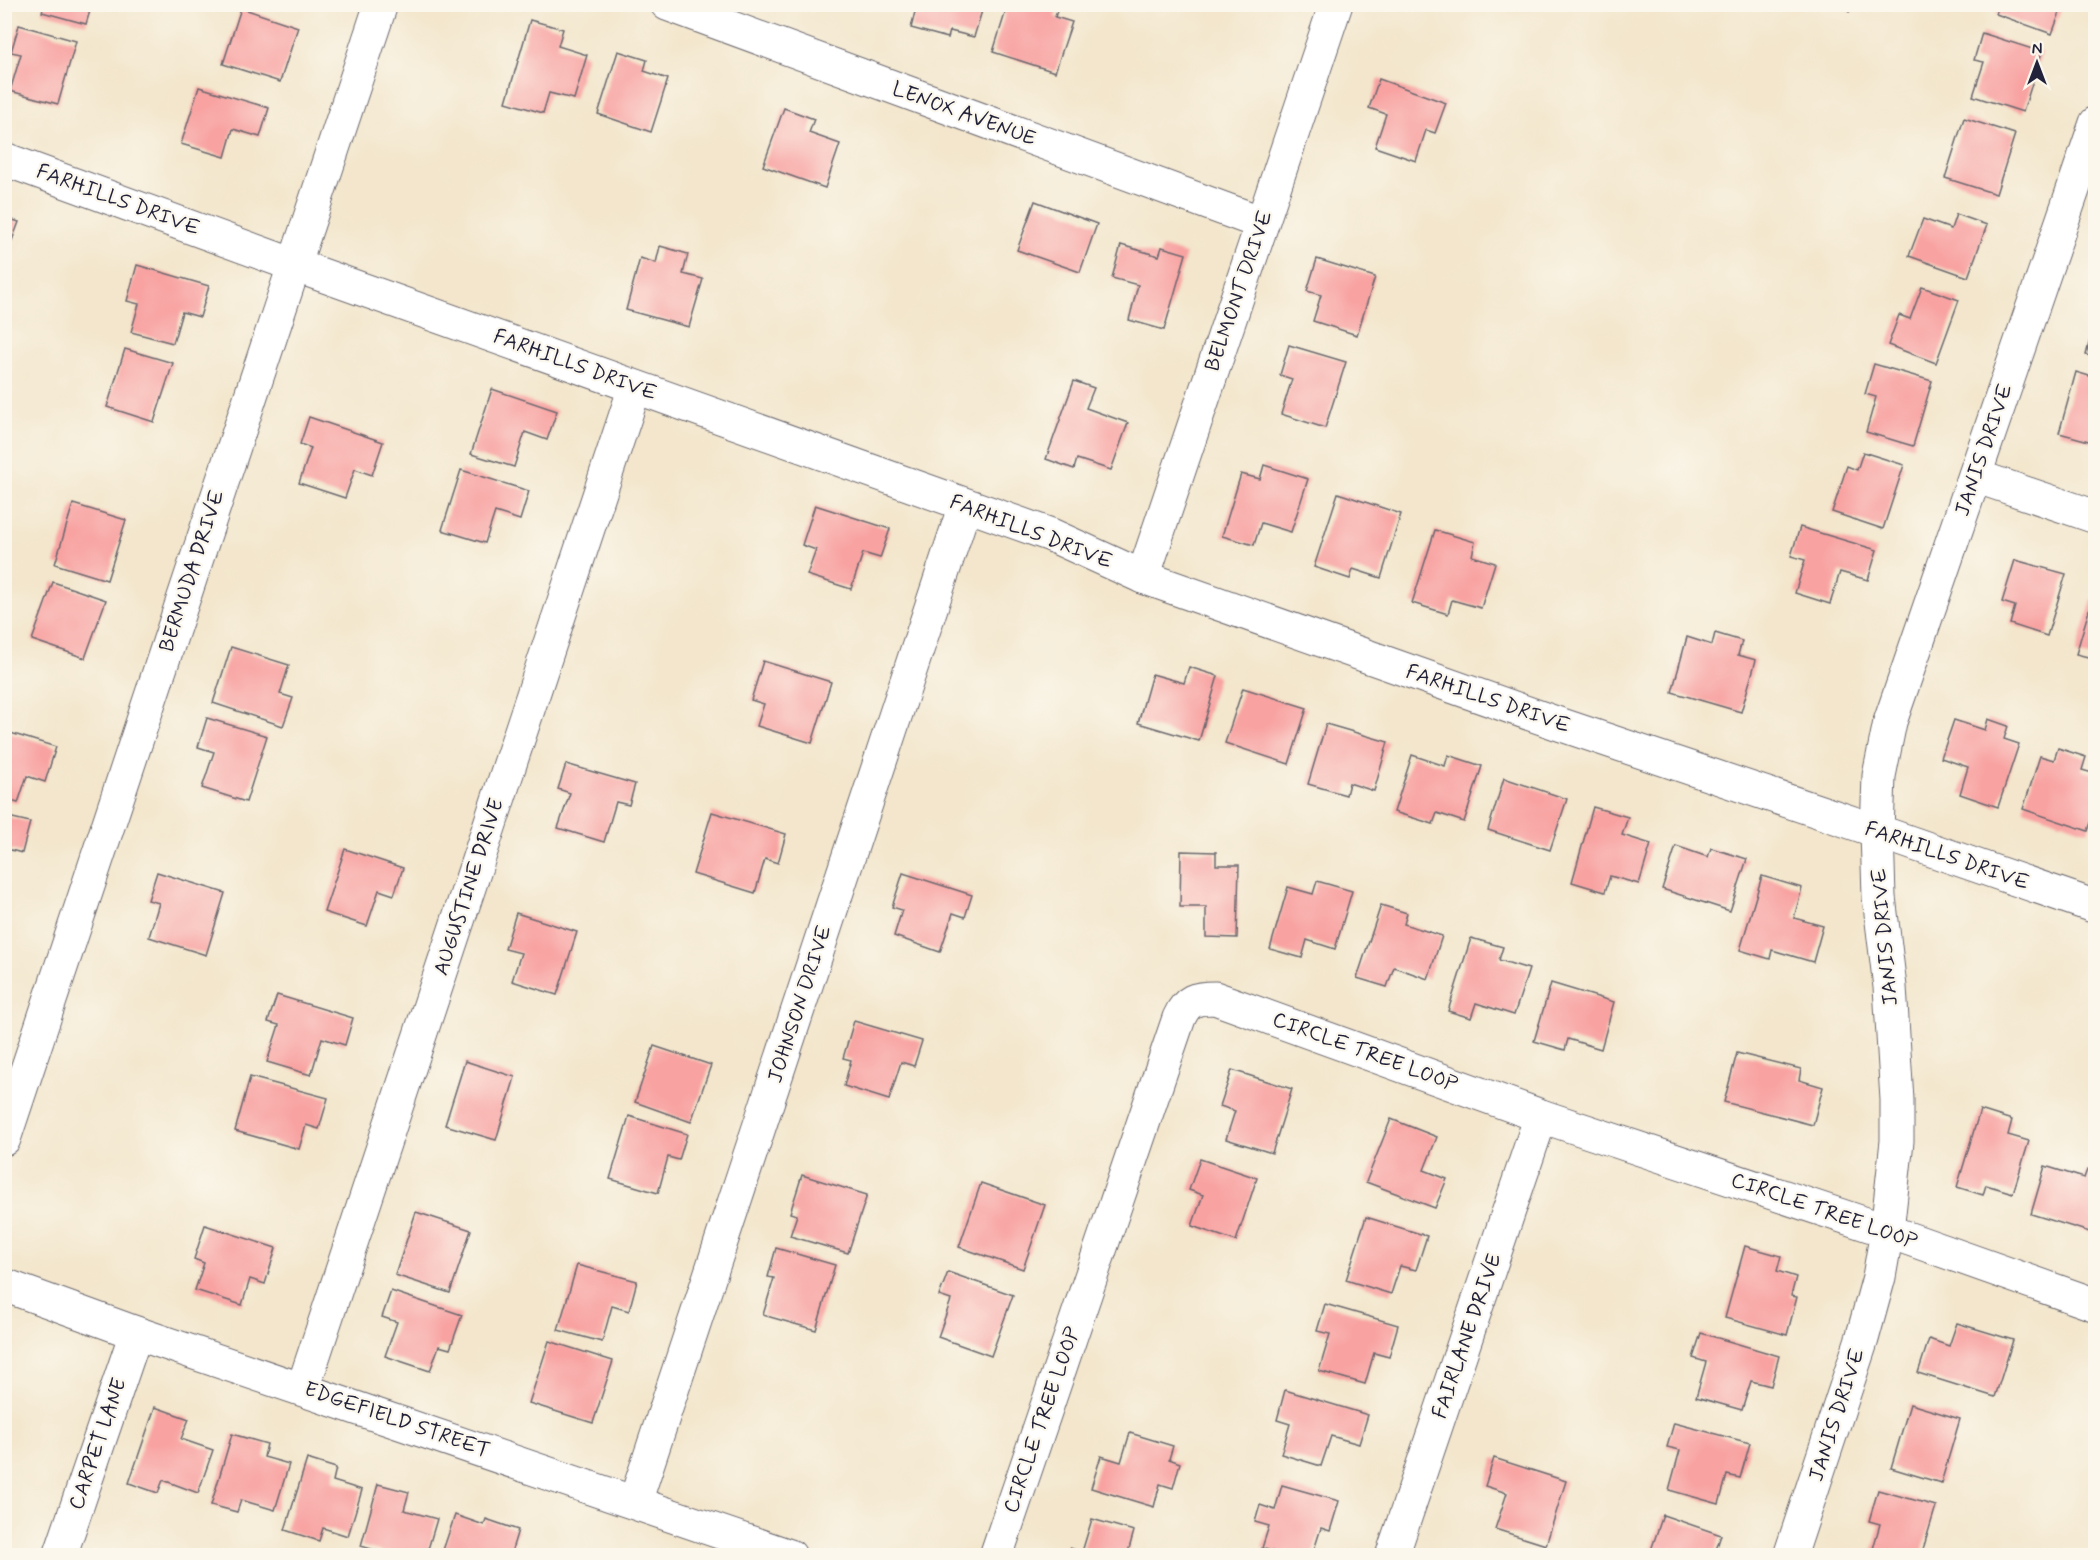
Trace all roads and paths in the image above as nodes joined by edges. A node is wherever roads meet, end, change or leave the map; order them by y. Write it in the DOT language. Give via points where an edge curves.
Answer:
graph roads {
  1 [pos="381,4"];
  2 [pos="667,4"];
  3 [pos="1336,4"];
  4 [pos="2096,123"];
  5 [pos="4,159"];
  6 [pos="1262,223"];
  7 [pos="294,265"];
  8 [pos="635,387"];
  9 [pos="1975,476"];
  10 [pos="965,505"];
  11 [pos="2096,517"];
  12 [pos="1143,577"];
  13 [pos="1877,831"];
  14 [pos="2096,907"];
  15 [pos="1541,1116"];
  16 [pos="4,1139"];
  17 [pos="1887,1231"];
  18 [pos="4,1285"];
  19 [pos="2096,1305"];
  20 [pos="136,1333"];
  21 [pos="303,1388"];
  22 [pos="635,1502"];
  23 [pos="60,1556"];
  24 [pos="790,1556"];
  25 [pos="996,1556"];
  26 [pos="1392,1556"];
  27 [pos="1790,1556"];
  1 -- 7 [label="street, BERMUDA DRIVE"];
  2 -- 6 [label="street, LENOX AVENUE"];
  3 -- 6 [label="street, BELMONT DRIVE"];
  4 -- 9 [label="street, JANIS DRIVE"];
  5 -- 7 [label="street, FARHILLS DRIVE"];
  6 -- 12 [label="street, BELMONT DRIVE"];
  7 -- 8 [label="street, FARHILLS DRIVE"];
  7 -- 16 [label="street, BERMUDA DRIVE"];
  8 -- 10 [label="street, FARHILLS DRIVE"];
  8 -- 21 [label="street, AUGUSTINE DRIVE"];
  9 -- 11 [label="street"];
  9 -- 13 [label="street, JANIS DRIVE" via="1890,722 1879,776"];
  10 -- 12 [label="street, FARHILLS DRIVE" via="1051,535"];
  10 -- 22 [label="street, JOHNSON DRIVE"];
  12 -- 13 [label="street, FARHILLS DRIVE"];
  13 -- 14 [label="street, FARHILLS DRIVE"];
  13 -- 17 [label="street, JANIS DRIVE" via="1879,897 1898,1100"];
  15 -- 17 [label="street, CIRCLE TREE LOOP"];
  15 -- 25 [label="street, CIRCLE TREE LOOP" via="1215,998 1199,998 1185,1006"];
  15 -- 26 [label="street, FAIRLANE DRIVE"];
  17 -- 19 [label="street, CIRCLE TREE LOOP"];
  17 -- 27 [label="street, JANIS DRIVE" via="1862,1340"];
  18 -- 20 [label="street, EDGEFIELD STREET"];
  20 -- 21 [label="street, EDGEFIELD STREET"];
  20 -- 23 [label="street, CARPET LANE"];
  21 -- 22 [label="street, EDGEFIELD STREET"];
  22 -- 24 [label="street, EDGEFIELD STREET"];
}
